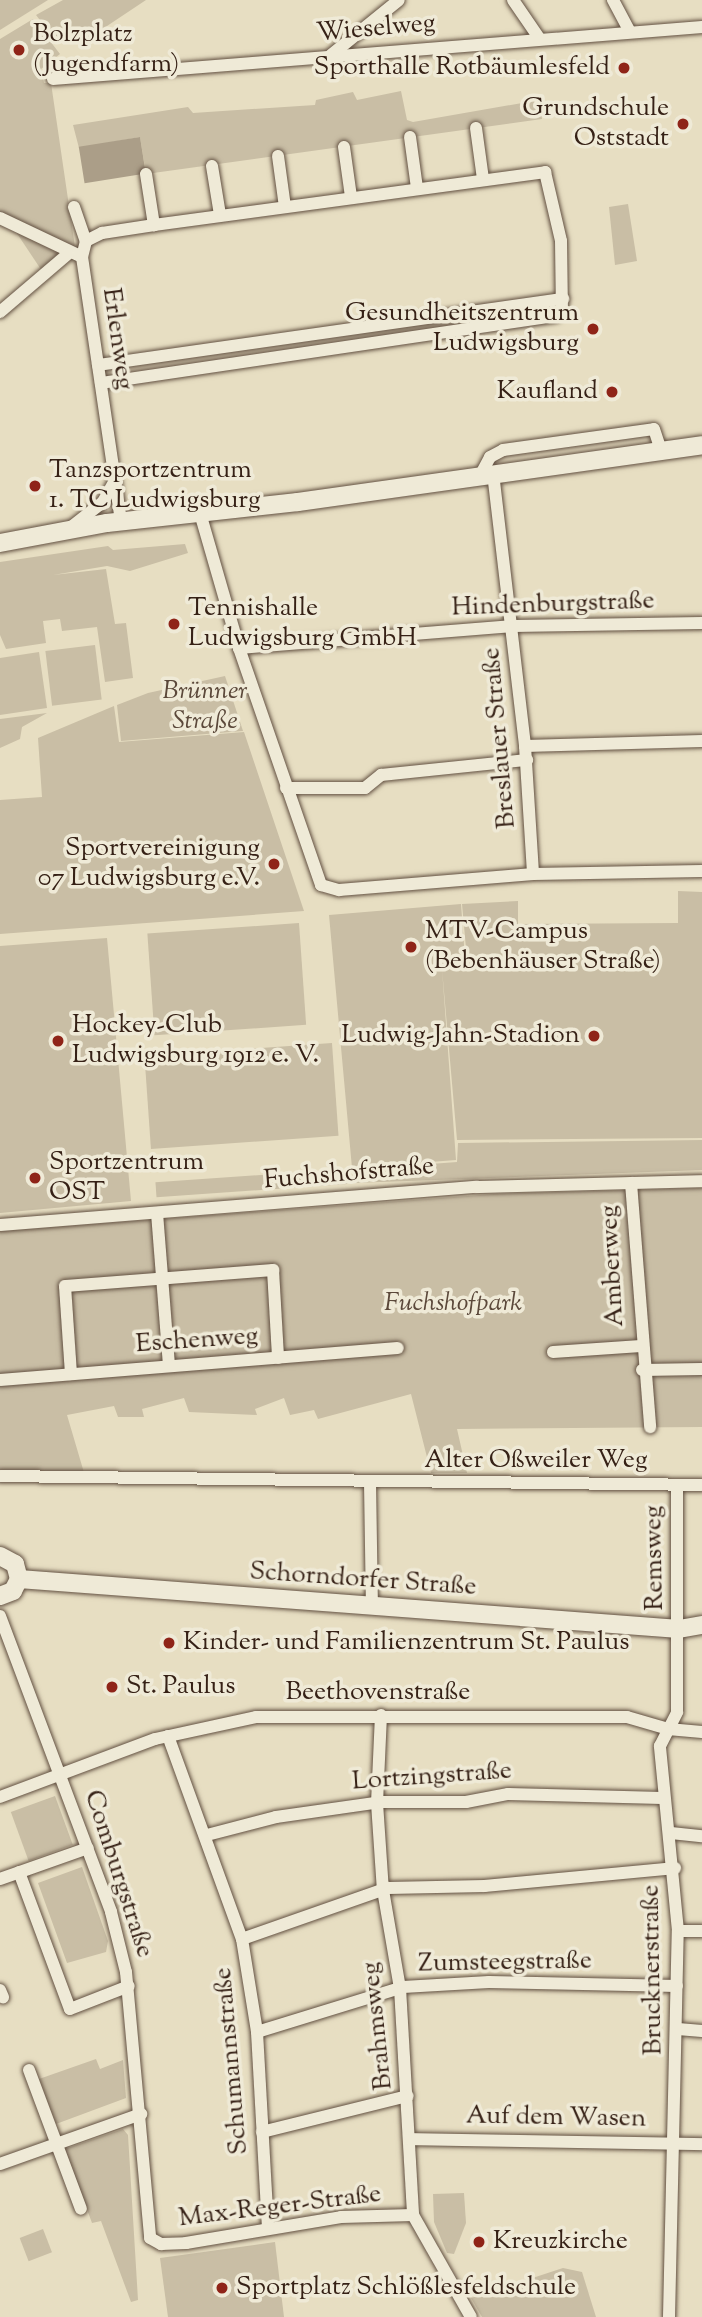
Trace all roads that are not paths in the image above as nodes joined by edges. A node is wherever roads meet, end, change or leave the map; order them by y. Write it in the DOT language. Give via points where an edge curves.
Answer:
graph roads {
  1 [pos="399,0"];
  2 [pos="513,0"];
  3 [pos="613,0"];
  4 [pos="702,27"];
  5 [pos="630,32"];
  6 [pos="539,38"];
  7 [pos="330,55"];
  8 [pos="53,79"];
  9 [pos="476,128"];
  10 [pos="410,137"];
  11 [pos="344,148"];
  12 [pos="278,156"];
  13 [pos="212,166"];
  14 [pos="146,174"];
  15 [pos="483,178"];
  16 [pos="417,188"];
  17 [pos="351,197"];
  18 [pos="285,206"];
  19 [pos="74,207"];
  20 [pos="220,215"];
  21 [pos="0,218"];
  22 [pos="154,225"];
  23 [pos="86,241"];
  24 [pos="68,254"];
  25 [pos="82,257"];
  26 [pos="563,299"];
  27 [pos="0,312"];
  28 [pos="447,314"];
  29 [pos="448,330"];
  30 [pos="262,340"];
  31 [pos="263,356"];
  32 [pos="98,365"];
  33 [pos="101,383"];
  34 [pos="702,445"];
  35 [pos="487,473"];
  36 [pos="115,480"];
  37 [pos="200,513"];
  38 [pos="121,522"];
  39 [pos="68,529"];
  40 [pos="0,543"];
  41 [pos="702,623"];
  42 [pos="513,626"];
  43 [pos="239,648"];
  44 [pos="702,741"];
  45 [pos="525,746"];
  46 [pos="527,760"];
  47 [pos="286,788"];
  48 [pos="702,871"];
  49 [pos="533,874"];
  50 [pos="702,1181"];
  51 [pos="631,1183"];
  52 [pos="157,1213"];
  53 [pos="0,1225"];
  54 [pos="162,1278"];
  55 [pos="641,1346"];
  56 [pos="398,1348"];
  57 [pos="553,1352"];
  58 [pos="278,1358"];
  59 [pos="169,1366"];
  60 [pos="702,1369"];
  61 [pos="642,1370"];
  62 [pos="71,1374"];
  63 [pos="0,1380"];
  64 [pos="650,1427"];
  65 [pos="0,1476"];
  66 [pos="370,1482"];
  67 [pos="677,1485"];
  68 [pos="702,1485"];
  69 [pos="0,1556"];
  70 [pos="19,1578"];
  71 [pos="0,1596"];
  72 [pos="372,1607"];
  73 [pos="0,1616"];
  74 [pos="702,1625"];
  75 [pos="679,1629"];
  76 [pos="381,1715"];
  77 [pos="668,1729"];
  78 [pos="702,1732"];
  79 [pos="168,1736"];
  80 [pos="60,1774"];
  81 [pos="0,1797"];
  82 [pos="662,1798"];
  83 [pos="377,1802"];
  84 [pos="671,1833"];
  85 [pos="207,1835"];
  86 [pos="702,1836"];
  87 [pos="88,1848"];
  88 [pos="675,1868"];
  89 [pos="19,1872"];
  90 [pos="0,1880"];
  91 [pos="383,1889"];
  92 [pos="678,1931"];
  93 [pos="702,1931"];
  94 [pos="242,1939"];
  95 [pos="129,1986"];
  96 [pos="677,1986"];
  97 [pos="400,1989"];
  98 [pos="678,2029"];
  99 [pos="702,2031"];
  100 [pos="257,2032"];
  101 [pos="29,2070"];
  102 [pos="408,2096"];
  103 [pos="141,2114"];
  104 [pos="262,2132"];
  105 [pos="410,2139"];
  106 [pos="675,2142"];
  107 [pos="57,2143"];
  108 [pos="702,2144"];
  109 [pos="0,2164"];
  110 [pos="81,2209"];
  111 [pos="413,2215"];
  112 [pos="268,2228"];
  113 [pos="153,2241"];
  114 [pos="471,2317"];
  115 [pos="669,2317"];
  1 -- 7 [label="street"];
  2 -- 6 [label="street"];
  3 -- 5 [label="street"];
  4 -- 5 [label="street, Wieselweg"];
  5 -- 6 [label="street, Wieselweg"];
  6 -- 7 [label="street, Wieselweg"];
  7 -- 8 [label="street, Wieselweg"];
  9 -- 15 [label="street"];
  10 -- 16 [label="street"];
  11 -- 17 [label="street"];
  12 -- 18 [label="street"];
  13 -- 20 [label="street"];
  14 -- 22 [label="street"];
  15 -- 16 [label="street"];
  15 -- 26 [label="street" via="545,172 548,176 561,241"];
  16 -- 17 [label="street"];
  17 -- 18 [label="street"];
  18 -- 20 [label="street"];
  19 -- 23 [label="street"];
  20 -- 22 [label="street"];
  21 -- 24 [label="street"];
  22 -- 23 [label="street" via="102,233"];
  23 -- 25 [label="street, Erlenweg"];
  24 -- 25 [label="street"];
  24 -- 27 [label="street"];
  25 -- 32 [label="street, Erlenweg"];
  26 -- 28 [label="street"];
  26 -- 29 [label="street" via="555,316"];
  28 -- 29 [label="street"];
  28 -- 30 [label="street"];
  29 -- 31 [label="street"];
  30 -- 31 [label="street"];
  30 -- 32 [label="street"];
  31 -- 33 [label="street"];
  32 -- 33 [label="street, Erlenweg"];
  33 -- 36 [label="street, Erlenweg"];
  34 -- 35 [label="main road"];
  35 -- 37 [label="main road"];
  35 -- 42 [label="street, Breslauer Straße"];
  36 -- 38 [label="street, Erlenweg"];
  36 -- 39 [label="street" via="103,502"];
  37 -- 38 [label="main road"];
  37 -- 43 [label="street"];
  38 -- 39 [label="main road"];
  39 -- 40 [label="main road"];
  41 -- 42 [label="street, Hindenburgstraße"];
  42 -- 43 [label="street, Hindenburgstraße"];
  42 -- 45 [label="street, Breslauer Straße"];
  43 -- 47 [label="street"];
  44 -- 45 [label="street"];
  45 -- 46 [label="street, Breslauer Straße"];
  46 -- 47 [label="street" via="381,775 365,788"];
  46 -- 49 [label="street, Breslauer Straße"];
  47 -- 49 [label="street" via="321,885 339,890"];
  48 -- 49 [label="street"];
  50 -- 51 [label="street, Fuchshofstraße"];
  51 -- 52 [label="street, Fuchshofstraße" via="476,1187"];
  51 -- 55 [label="street, Amberweg"];
  52 -- 53 [label="street, Fuchshofstraße"];
  52 -- 54 [label="street"];
  54 -- 58 [label="street" via="273,1270"];
  54 -- 59 [label="street"];
  54 -- 62 [label="street" via="65,1286"];
  55 -- 57 [label="street, Amberweg"];
  55 -- 61 [label="street, Amberweg"];
  56 -- 58 [label="street, Eschenweg"];
  58 -- 59 [label="street, Eschenweg"];
  59 -- 62 [label="street, Eschenweg"];
  60 -- 61 [label="street"];
  61 -- 64 [label="street, Amberweg"];
  62 -- 63 [label="street, Eschenweg"];
  65 -- 66 [label="street, Alter Oßweiler Weg"];
  66 -- 67 [label="street, Alter Oßweiler Weg"];
  66 -- 72 [label="street"];
  67 -- 68 [label="street, Alter Oßweiler Weg"];
  67 -- 75 [label="street, Remsweg"];
  69 -- 70 [label="main road" via="15,1564"];
  70 -- 71 [label="main road" via="13,1591"];
  70 -- 72 [label="main road, Schorndorfer Straße"];
  72 -- 75 [label="main road, Schorndorfer Straße"];
  73 -- 80 [label="street, Comburgstraße"];
  74 -- 75 [label="main road, Schorndorfer Straße"];
  75 -- 77 [label="street, Brucknerstraße" via="677,1712"];
  76 -- 77 [label="street, Beethovenstraße" via="627,1717"];
  76 -- 79 [label="street, Beethovenstraße" via="256,1717"];
  76 -- 83 [label="street, Brahmsweg"];
  77 -- 78 [label="street, Beethovenstraße"];
  77 -- 82 [label="street, Brucknerstraße" via="660,1746"];
  79 -- 80 [label="street, Beethovenstraße"];
  79 -- 85 [label="street, Schumannstraße"];
  80 -- 81 [label="street, Beethovenstraße"];
  80 -- 87 [label="street, Comburgstraße"];
  82 -- 83 [label="street, Lortzingstraße" via="508,1794 466,1802"];
  82 -- 84 [label="street, Brucknerstraße"];
  83 -- 85 [label="street, Lortzingstraße" via="288,1815"];
  83 -- 91 [label="street, Brahmsweg"];
  84 -- 86 [label="street"];
  84 -- 88 [label="street, Brucknerstraße"];
  85 -- 94 [label="street, Schumannstraße"];
  87 -- 89 [label="street"];
  87 -- 95 [label="street, Comburgstraße" via="114,1923"];
  88 -- 91 [label="street" via="485,1886"];
  88 -- 92 [label="street, Brucknerstraße"];
  89 -- 90 [label="street"];
  89 -- 95 [label="street" via="70,2009"];
  91 -- 94 [label="street"];
  91 -- 97 [label="street, Brahmsweg"];
  92 -- 93 [label="street"];
  92 -- 96 [label="street, Brucknerstraße"];
  94 -- 100 [label="street, Schumannstraße"];
  95 -- 103 [label="street, Comburgstraße"];
  96 -- 97 [label="street, Zumsteegstraße" via="489,1982"];
  96 -- 98 [label="street, Brucknerstraße"];
  97 -- 100 [label="street, Zumsteegstraße"];
  97 -- 102 [label="street, Brahmsweg"];
  98 -- 99 [label="street"];
  98 -- 106 [label="street, Brucknerstraße"];
  100 -- 104 [label="street, Schumannstraße"];
  101 -- 107 [label="street"];
  102 -- 104 [label="street"];
  102 -- 105 [label="street, Brahmsweg"];
  103 -- 107 [label="street"];
  103 -- 113 [label="street, Comburgstraße"];
  104 -- 112 [label="street, Schumannstraße"];
  105 -- 106 [label="street, Auf dem Wasen"];
  105 -- 111 [label="street, Brahmsweg"];
  106 -- 108 [label="street, Auf dem Wasen"];
  106 -- 115 [label="street, Brucknerstraße"];
  107 -- 109 [label="street"];
  107 -- 110 [label="street"];
  111 -- 112 [label="street, Max-Reger-Straße" via="341,2217"];
  111 -- 114 [label="street, Brahmsweg"];
  112 -- 113 [label="street, Max-Reger-Straße" via="186,2243"];
}
